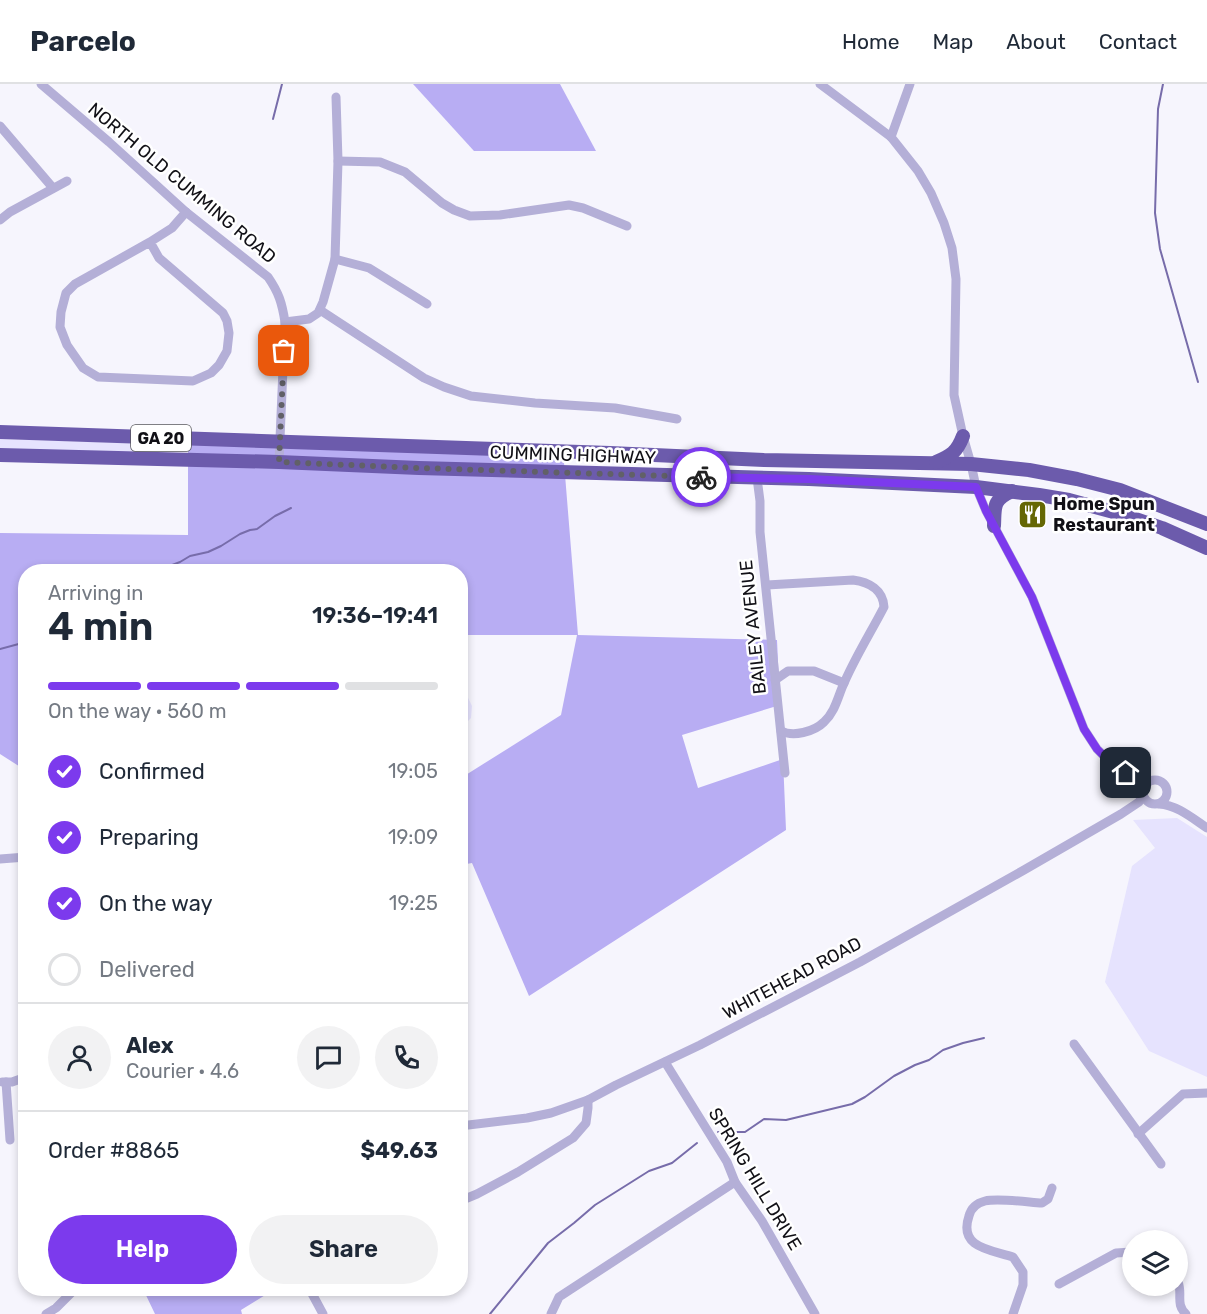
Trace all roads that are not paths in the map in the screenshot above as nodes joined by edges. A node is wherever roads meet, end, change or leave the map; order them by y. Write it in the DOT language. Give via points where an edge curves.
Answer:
graph roads {
  1 [pos="40,84"];
  2 [pos="820,84"];
  3 [pos="909,84"];
  4 [pos="336,97"];
  5 [pos="0,126"];
  6 [pos="891,137"];
  7 [pos="338,161"];
  8 [pos="67,181"];
  9 [pos="53,188"];
  10 [pos="186,212"];
  11 [pos="0,220"];
  12 [pos="627,226"];
  13 [pos="150,242"];
  14 [pos="335,259"];
  15 [pos="427,304"];
  16 [pos="320,310"];
  17 [pos="285,322"];
  18 [pos="677,420"];
  19 [pos="0,432"];
  20 [pos="963,436"];
  21 [pos="280,442"];
  22 [pos="0,455"];
  23 [pos="279,462"];
  24 [pos="933,463"];
  25 [pos="971,464"];
  26 [pos="757,478"];
  27 [pos="976,487"];
  28 [pos="1012,491"];
  29 [pos="1207,524"];
  30 [pos="994,526"];
  31 [pos="1207,548"];
  32 [pos="767,585"];
  33 [pos="775,680"];
  34 [pos="844,682"];
  35 [pos="781,731"];
  36 [pos="785,773"];
  37 [pos="1126,773"];
  38 [pos="1152,780"];
  39 [pos="1167,791"];
  40 [pos="1143,793"];
  41 [pos="1155,804"];
  42 [pos="1182,811"];
  43 [pos="1122,814"];
  44 [pos="1207,828"];
  45 [pos="18,858"];
  46 [pos="0,859"];
  47 [pos="1074,1044"];
  48 [pos="664,1062"];
  49 [pos="18,1079"];
  50 [pos="3,1082"];
  51 [pos="1207,1093"];
  52 [pos="588,1100"];
  53 [pos="468,1125"];
  54 [pos="1138,1134"];
  55 [pos="10,1140"];
  56 [pos="1161,1164"];
  57 [pos="736,1183"];
  58 [pos="1052,1188"];
  59 [pos="468,1198"];
  60 [pos="1122,1253"];
  61 [pos="1059,1284"];
  62 [pos="68,1296"];
  63 [pos="313,1296"];
  64 [pos="1179,1296"];
  65 [pos="46,1314"];
  66 [pos="323,1314"];
  67 [pos="551,1314"];
  68 [pos="815,1314"];
  69 [pos="1013,1314"];
  70 [pos="1186,1314"];
  1 -- 10 [label="street, NORTH OLD CUMMING ROAD"];
  2 -- 6 [label="street"];
  3 -- 6 [label="street"];
  4 -- 7 [label="street"];
  5 -- 9 [label="street"];
  6 -- 20 [label="street" via="931,193 952,248 956,279 954,395"];
  7 -- 12 [label="street" via="380,162 405,172 442,203 470,216 569,205"];
  7 -- 14 [label="street"];
  8 -- 9 [label="street"];
  9 -- 11 [label="street"];
  10 -- 13 [label="street" via="172,228"];
  10 -- 17 [label="street, NORTH OLD CUMMING ROAD" via="268,277 280,296"];
  13 -- 13 [label="street" via="75,284 66,293 60,327 83,368 98,377 193,381 211,373 227,351 227,321 223,313 159,258"];
  14 -- 15 [label="street" via="369,268"];
  14 -- 16 [label="street"];
  16 -- 17 [label="street" via="309,319"];
  16 -- 18 [label="street" via="424,378 471,396 615,408"];
  17 -- 21 [label="street, NORTH OLD CUMMING ROAD"];
  19 -- 21 [label="highway, CUMMING HIGHWAY / GA 20"];
  20 -- 24 [label="highway" via="958,449"];
  20 -- 25 [label="street"];
  21 -- 23 [label="street, NORTH OLD CUMMING ROAD"];
  21 -- 24 [label="highway, CUMMING HIGHWAY / GA 20"];
  22 -- 23 [label="highway, CUMMING HIGHWAY / GA 20"];
  23 -- 26 [label="highway, CUMMING HIGHWAY / GA 20"];
  24 -- 25 [label="highway, CUMMING HIGHWAY / GA 20"];
  25 -- 27 [label="street"];
  25 -- 29 [label="highway, CUMMING HIGHWAY / GA 20" via="1077,479 1120,490"];
  26 -- 27 [label="highway, CUMMING HIGHWAY / GA 20"];
  26 -- 32 [label="street, BAILEY AVENUE"];
  27 -- 28 [label="highway, CUMMING HIGHWAY / GA 20"];
  27 -- 30 [label="street"];
  28 -- 30 [label="highway" via="998,500"];
  28 -- 31 [label="highway, CUMMING HIGHWAY / GA 20" via="1121,514"];
  30 -- 37 [label="street" via="1032,597 1084,729 1097,749"];
  32 -- 33 [label="street, BAILEY AVENUE"];
  32 -- 34 [label="street" via="853,580 866,582 883,599 884,607"];
  33 -- 34 [label="street" via="788,672 814,671"];
  33 -- 35 [label="street, BAILEY AVENUE"];
  34 -- 35 [label="street" via="825,722 806,732"];
  35 -- 36 [label="street, BAILEY AVENUE"];
  37 -- 38 [label="street"];
  37 -- 40 [label="street"];
  38 -- 39 [label="street" via="1160,781"];
  38 -- 40 [label="street"];
  39 -- 41 [label="street" via="1165,799"];
  39 -- 42 [label="street"];
  40 -- 41 [label="street" via="1147,802"];
  40 -- 43 [label="street, WHITEHEAD ROAD" via="1139,802"];
  41 -- 42 [label="street"];
  41 -- 43 [label="street, WHITEHEAD ROAD"];
  42 -- 44 [label="street"];
  43 -- 48 [label="street, WHITEHEAD ROAD" via="860,962"];
  45 -- 46 [label="street"];
  47 -- 54 [label="street"];
  48 -- 52 [label="street, WHITEHEAD ROAD"];
  48 -- 57 [label="street, SPRING HILL DRIVE" via="727,1162"];
  49 -- 50 [label="street"];
  50 -- 55 [label="street"];
  51 -- 54 [label="street" via="1183,1094"];
  52 -- 53 [label="street, WHITEHEAD ROAD" via="551,1113"];
  52 -- 59 [label="street" via="586,1123 573,1138"];
  54 -- 56 [label="street"];
  57 -- 67 [label="street" via="559,1297"];
  57 -- 68 [label="street, SPRING HILL DRIVE"];
  58 -- 69 [label="street" via="1042,1203 987,1201 976,1204 969,1215 969,1239 977,1246 1013,1257 1023,1272 1023,1285"];
  60 -- 61 [label="street"];
  62 -- 65 [label="street"];
  63 -- 66 [label="street"];
  64 -- 70 [label="street"];
}
